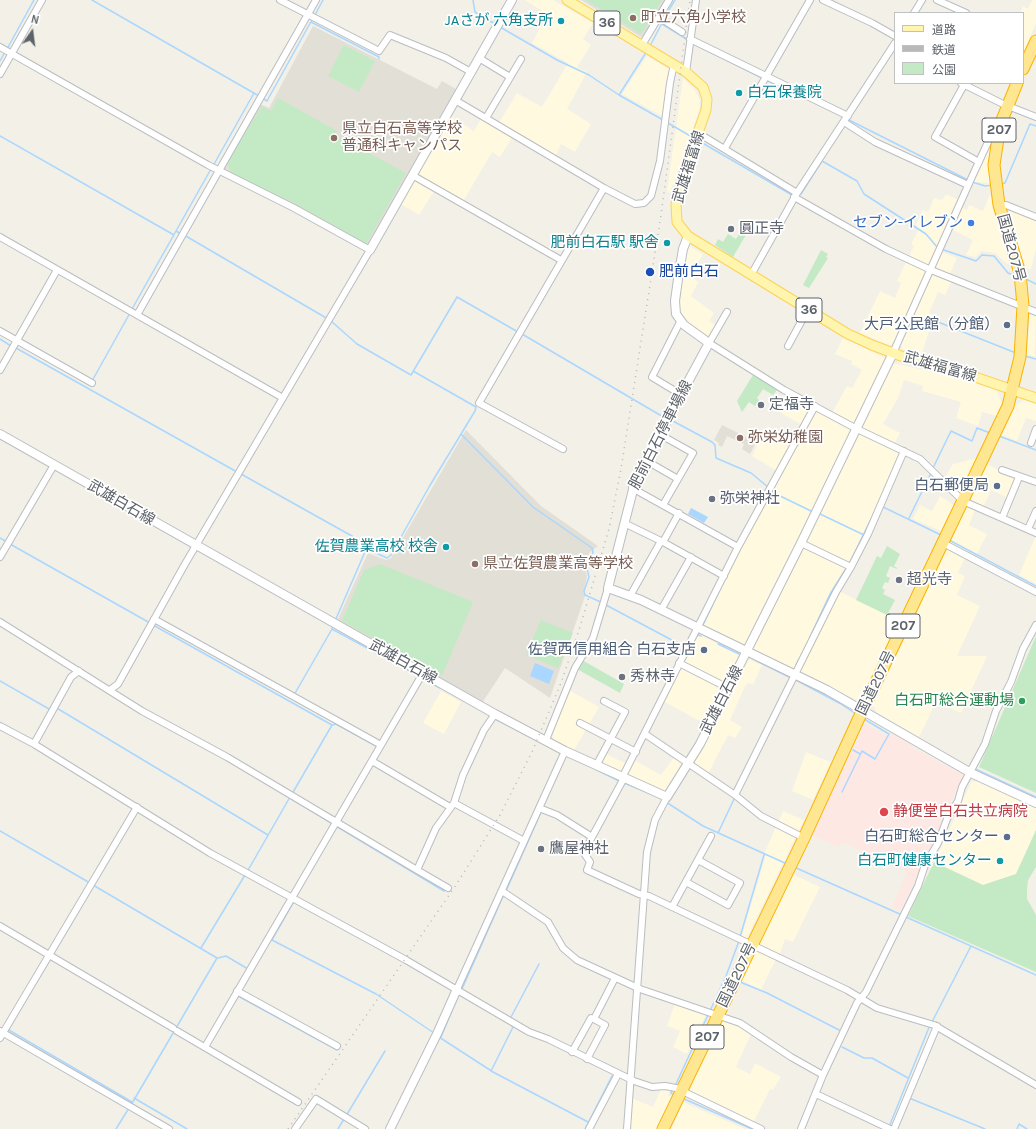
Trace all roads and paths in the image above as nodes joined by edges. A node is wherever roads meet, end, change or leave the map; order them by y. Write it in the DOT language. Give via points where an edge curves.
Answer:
graph roads {
  1 [pos="42,0"];
  2 [pos="280,0"];
  3 [pos="316,0"];
  4 [pos="512,0"];
  5 [pos="567,0"];
  6 [pos="669,0"];
  7 [pos="696,0"];
  8 [pos="810,0"];
  9 [pos="822,0"];
  10 [pos="922,0"];
  11 [pos="937,0"];
  12 [pos="915,12"];
  13 [pos="964,12"];
  14 [pos="311,17"];
  15 [pos="662,19"];
  16 [pos="682,32"];
  17 [pos="894,35"];
  18 [pos="689,41"];
  19 [pos="1036,41"];
  20 [pos="647,47"];
  21 [pos="894,47"];
  22 [pos="6,50"];
  23 [pos="479,58"];
  24 [pos="521,59"];
  25 [pos="674,64"];
  26 [pos="1024,68"];
  27 [pos="471,72"];
  28 [pos="686,72"];
  29 [pos="0,74"];
  30 [pos="510,77"];
  31 [pos="766,77"];
  32 [pos="962,84"];
  33 [pos="1017,84"];
  34 [pos="455,100"];
  35 [pos="1007,105"];
  36 [pos="1036,117"];
  37 [pos="486,118"];
  38 [pos="846,119"];
  39 [pos="1000,125"];
  40 [pos="697,137"];
  41 [pos="724,148"];
  42 [pos="979,162"];
  43 [pos="217,170"];
  44 [pos="412,175"];
  45 [pos="969,182"];
  46 [pos="604,188"];
  47 [pos="796,195"];
  48 [pos="999,205"];
  49 [pos="1036,217"];
  50 [pos="688,236"];
  51 [pos="0,237"];
  52 [pos="370,250"];
  53 [pos="562,260"];
  54 [pos="57,270"];
  55 [pos="931,270"];
  56 [pos="751,275"];
  57 [pos="1023,306"];
  58 [pos="808,310"];
  59 [pos="132,312"];
  60 [pos="727,312"];
  61 [pos="1036,312"];
  62 [pos="680,322"];
  63 [pos="0,331"];
  64 [pos="17,341"];
  65 [pos="709,343"];
  66 [pos="788,346"];
  67 [pos="894,353"];
  68 [pos="0,370"];
  69 [pos="91,383"];
  70 [pos="1014,389"];
  71 [pos="680,394"];
  72 [pos="283,398"];
  73 [pos="1036,398"];
  74 [pos="814,406"];
  75 [pos="1036,429"];
  76 [pos="857,430"];
  77 [pos="0,434"];
  78 [pos="659,434"];
  79 [pos="1031,443"];
  80 [pos="563,449"];
  81 [pos="904,451"];
  82 [pos="645,460"];
  83 [pos="54,465"];
  84 [pos="1002,470"];
  85 [pos="1019,476"];
  86 [pos="678,479"];
  87 [pos="1036,482"];
  88 [pos="632,488"];
  89 [pos="964,501"];
  90 [pos="663,505"];
  91 [pos="1036,511"];
  92 [pos="679,513"];
  93 [pos="1002,518"];
  94 [pos="624,523"];
  95 [pos="1028,529"];
  96 [pos="1036,533"];
  97 [pos="945,539"];
  98 [pos="662,541"];
  99 [pos="801,543"];
  100 [pos="196,546"];
  101 [pos="738,547"];
  102 [pos="0,557"];
  103 [pos="691,557"];
  104 [pos="849,566"];
  105 [pos="724,576"];
  106 [pos="608,588"];
  107 [pos="1036,592"];
  108 [pos="630,596"];
  109 [pos="662,610"];
  110 [pos="0,622"];
  111 [pos="152,623"];
  112 [pos="1036,625"];
  113 [pos="698,628"];
  114 [pos="746,651"];
  115 [pos="681,664"];
  116 [pos="79,671"];
  117 [pos="793,674"];
  118 [pos="421,675"];
  119 [pos="728,688"];
  120 [pos="110,690"];
  121 [pos="604,701"];
  122 [pos="861,714"];
  123 [pos="493,716"];
  124 [pos="580,723"];
  125 [pos="0,726"];
  126 [pos="645,734"];
  127 [pos="610,739"];
  128 [pos="546,740"];
  129 [pos="34,744"];
  130 [pos="380,747"];
  131 [pos="636,752"];
  132 [pos="564,753"];
  133 [pos="374,762"];
  134 [pos="689,762"];
  135 [pos="596,766"];
  136 [pos="972,770"];
  137 [pos="623,780"];
  138 [pos="735,794"];
  139 [pos="665,799"];
  140 [pos="1036,803"];
  141 [pos="452,805"];
  142 [pos="137,807"];
  143 [pos="541,808"];
  144 [pos="335,824"];
  145 [pos="711,836"];
  146 [pos="592,837"];
  147 [pos="804,838"];
  148 [pos="524,841"];
  149 [pos="698,860"];
  150 [pos="417,870"];
  151 [pos="686,882"];
  152 [pos="448,888"];
  153 [pos="504,892"];
  154 [pos="644,895"];
  155 [pos="291,899"];
  156 [pos="672,907"];
  157 [pos="0,926"];
  158 [pos="751,946"];
  159 [pos="49,955"];
  160 [pos="615,978"];
  161 [pos="637,987"];
  162 [pos="460,990"];
  163 [pos="239,992"];
  164 [pos="861,998"];
  165 [pos="712,1013"];
  166 [pos="594,1019"];
  167 [pos="933,1025"];
  168 [pos="3,1031"];
  169 [pos="337,1046"];
  170 [pos="205,1047"];
  171 [pos="572,1052"];
  172 [pos="587,1059"];
  173 [pos="618,1074"];
  174 [pos="823,1075"];
  175 [pos="630,1079"];
  176 [pos="1036,1085"];
  177 [pos="677,1092"];
  178 [pos="816,1094"];
  179 [pos="298,1102"];
  180 [pos="889,1128"];
  181 [pos="169,1129"];
  182 [pos="295,1129"];
  183 [pos="365,1129"];
  184 [pos="390,1129"];
  185 [pos="589,1129"];
  186 [pos="627,1129"];
  187 [pos="663,1129"];
  188 [pos="761,1129"];
  189 [pos="801,1129"];
  190 [pos="894,1129"];
  1 -- 22 [label="street"];
  2 -- 14 [label="street"];
  3 -- 14 [label="street"];
  4 -- 23 [label="main road"];
  5 -- 20 [label="main road, 武雄福富線 / 36"];
  6 -- 15 [label="street"];
  7 -- 18 [label="street"];
  8 -- 31 [label="street"];
  9 -- 17 [label="street" via="872,22"];
  10 -- 12 [label="street"];
  11 -- 13 [label="street"];
  14 -- 27 [label="street" via="379,51 390,35 446,58"];
  14 -- 43 [label="street"];
  15 -- 16 [label="street"];
  15 -- 20 [label="street"];
  18 -- 28 [label="street"];
  18 -- 31 [label="street"];
  19 -- 26 [label="highway"];
  20 -- 25 [label="main road, 武雄福富線 / 36"];
  21 -- 38 [label="street"];
  22 -- 29 [label="street"];
  22 -- 43 [label="street"];
  23 -- 27 [label="main road"];
  23 -- 30 [label="street"];
  24 -- 30 [label="street"];
  25 -- 28 [label="main road, 武雄福富線 / 36"];
  25 -- 46 [label="street" via="660,161 650,199 636,204"];
  27 -- 34 [label="main road"];
  28 -- 40 [label="main road, 武雄福富線 / 36" via="703,87 707,99"];
  30 -- 37 [label="street"];
  31 -- 38 [label="street"];
  31 -- 41 [label="street"];
  32 -- 35 [label="street"];
  32 -- 42 [label="street" via="935,137"];
  33 -- 35 [label="highway, 国道207号 / 207"];
  34 -- 37 [label="street"];
  34 -- 44 [label="main road"];
  35 -- 36 [label="street"];
  35 -- 39 [label="highway, 国道207号 / 207"];
  37 -- 46 [label="street"];
  38 -- 45 [label="street" via="875,142"];
  38 -- 47 [label="street"];
  39 -- 42 [label="street" via="994,129"];
  39 -- 48 [label="highway, 国道207号 / 207" via="995,184"];
  40 -- 41 [label="street"];
  40 -- 50 [label="main road, 武雄福富線 / 36" via="676,204 678,222"];
  41 -- 47 [label="street"];
  42 -- 45 [label="street"];
  43 -- 52 [label="street" via="294,208"];
  43 -- 59 [label="street" via="182,235"];
  44 -- 52 [label="main road"];
  44 -- 53 [label="street"];
  45 -- 55 [label="street"];
  46 -- 53 [label="street"];
  47 -- 55 [label="street" via="880,245"];
  47 -- 56 [label="street"];
  48 -- 49 [label="street" via="1006,205"];
  48 -- 57 [label="highway, 国道207号 / 207" via="1020,278"];
  50 -- 56 [label="main road, 武雄福富線 / 36"];
  50 -- 62 [label="main road" via="683,249 675,301 676,314"];
  51 -- 54 [label="street"];
  52 -- 72 [label="street"];
  53 -- 80 [label="street" via="479,403"];
  54 -- 59 [label="street"];
  54 -- 64 [label="street"];
  55 -- 57 [label="street"];
  55 -- 67 [label="street"];
  56 -- 58 [label="main road, 武雄福富線 / 36"];
  57 -- 61 [label="street"];
  57 -- 70 [label="highway, 国道207号 / 207" via="1021,355"];
  58 -- 66 [label="street"];
  58 -- 67 [label="main road, 武雄福富線 / 36" via="848,334"];
  59 -- 72 [label="street"];
  60 -- 65 [label="street"];
  62 -- 65 [label="main road"];
  62 -- 71 [label="street" via="652,377"];
  63 -- 64 [label="street"];
  64 -- 68 [label="street"];
  64 -- 69 [label="street"];
  65 -- 71 [label="main road, 肥前白石停車場線"];
  65 -- 74 [label="street"];
  67 -- 70 [label="main road, 武雄福富線 / 36"];
  67 -- 76 [label="main road, 武雄白石線"];
  70 -- 73 [label="main road, 武雄福富線 / 36"];
  70 -- 89 [label="highway, 国道207号 / 207"];
  71 -- 78 [label="main road, 肥前白石停車場線"];
  72 -- 100 [label="street"];
  74 -- 76 [label="street"];
  74 -- 101 [label="street"];
  75 -- 79 [label="street"];
  76 -- 81 [label="street"];
  76 -- 99 [label="main road, 武雄白石線"];
  77 -- 83 [label="main road, 武雄白石線"];
  78 -- 82 [label="main road, 肥前白石停車場線"];
  78 -- 86 [label="street" via="693,453"];
  81 -- 89 [label="street" via="920,459"];
  81 -- 104 [label="street" via="881,506"];
  82 -- 86 [label="street"];
  82 -- 88 [label="main road, 肥前白石停車場線"];
  83 -- 100 [label="main road, 武雄白石線"];
  83 -- 102 [label="street"];
  84 -- 85 [label="street"];
  85 -- 87 [label="street"];
  85 -- 93 [label="street"];
  86 -- 90 [label="street"];
  88 -- 90 [label="street"];
  88 -- 94 [label="main road, 肥前白石停車場線"];
  89 -- 93 [label="street"];
  89 -- 97 [label="highway, 国道207号 / 207"];
  90 -- 92 [label="street"];
  91 -- 95 [label="street"];
  92 -- 98 [label="street"];
  92 -- 101 [label="street"];
  93 -- 95 [label="street"];
  94 -- 98 [label="street"];
  94 -- 106 [label="main road, 肥前白石停車場線"];
  95 -- 96 [label="street"];
  97 -- 107 [label="street"];
  97 -- 122 [label="highway, 国道207号 / 207"];
  98 -- 103 [label="street"];
  98 -- 108 [label="street"];
  99 -- 104 [label="street"];
  99 -- 114 [label="main road, 武雄白石線"];
  100 -- 111 [label="street"];
  100 -- 118 [label="main road, 武雄白石線"];
  101 -- 105 [label="street"];
  103 -- 105 [label="street"];
  103 -- 109 [label="street"];
  104 -- 117 [label="street"];
  105 -- 113 [label="street"];
  106 -- 108 [label="main road"];
  106 -- 128 [label="street" via="593,638 575,668"];
  108 -- 109 [label="main road"];
  109 -- 113 [label="main road"];
  110 -- 116 [label="street"];
  111 -- 120 [label="street" via="118,684"];
  111 -- 130 [label="street" via="293,696"];
  112 -- 136 [label="street" via="1023,649 1009,688 996,711"];
  113 -- 114 [label="main road"];
  113 -- 115 [label="street" via="688,644"];
  114 -- 117 [label="main road"];
  114 -- 119 [label="main road, 武雄白石線"];
  115 -- 119 [label="street"];
  115 -- 126 [label="street"];
  116 -- 120 [label="street"];
  116 -- 129 [label="street" via="71,677"];
  117 -- 122 [label="main road"];
  117 -- 138 [label="street"];
  118 -- 123 [label="main road, 武雄白石線"];
  118 -- 130 [label="street"];
  119 -- 134 [label="main road, 武雄白石線"];
  120 -- 144 [label="street" via="142,711 291,795"];
  121 -- 127 [label="street" via="625,712"];
  122 -- 136 [label="main road"];
  122 -- 147 [label="highway, 国道207号 / 207"];
  123 -- 128 [label="main road, 武雄白石線"];
  123 -- 141 [label="street" via="462,775"];
  124 -- 127 [label="street"];
  125 -- 129 [label="street"];
  126 -- 131 [label="street"];
  126 -- 134 [label="street"];
  127 -- 131 [label="street"];
  127 -- 135 [label="street"];
  128 -- 132 [label="main road, 武雄白石線"];
  129 -- 142 [label="street"];
  130 -- 133 [label="street"];
  131 -- 137 [label="street"];
  132 -- 135 [label="main road, 武雄白石線"];
  132 -- 143 [label="street"];
  133 -- 141 [label="street"];
  133 -- 144 [label="street"];
  134 -- 138 [label="street"];
  134 -- 139 [label="main road, 武雄白石線"];
  135 -- 137 [label="main road, 武雄白石線"];
  136 -- 140 [label="main road"];
  136 -- 164 [label="street"];
  137 -- 139 [label="main road, 武雄白石線"];
  137 -- 146 [label="street"];
  138 -- 147 [label="street" via="761,816"];
  139 -- 154 [label="street" via="650,836"];
  141 -- 148 [label="street"];
  141 -- 150 [label="street" via="436,828"];
  142 -- 155 [label="street"];
  142 -- 159 [label="street"];
  143 -- 146 [label="street"];
  143 -- 148 [label="street"];
  144 -- 150 [label="street"];
  144 -- 155 [label="street"];
  145 -- 149 [label="street"];
  146 -- 154 [label="street" via="584,853 590,862 587,870"];
  147 -- 158 [label="highway, 国道207号 / 207"];
  148 -- 153 [label="street"];
  149 -- 151 [label="street"];
  149 -- 151 [label="street" via="740,883 728,905"];
  150 -- 152 [label="street"];
  151 -- 156 [label="street"];
  153 -- 160 [label="street" via="548,922 563,948 577,960"];
  153 -- 162 [label="street"];
  154 -- 156 [label="street"];
  154 -- 161 [label="street"];
  155 -- 162 [label="street"];
  155 -- 163 [label="street" via="249,970"];
  156 -- 158 [label="street"];
  157 -- 159 [label="street"];
  158 -- 164 [label="street"];
  158 -- 165 [label="highway, 国道207号 / 207" via="736,979"];
  159 -- 168 [label="street"];
  159 -- 170 [label="street"];
  160 -- 161 [label="street"];
  160 -- 166 [label="street"];
  161 -- 165 [label="street"];
  161 -- 175 [label="street"];
  162 -- 171 [label="street" via="510,1020"];
  162 -- 184 [label="main road"];
  163 -- 169 [label="street"];
  163 -- 170 [label="street"];
  164 -- 167 [label="street" via="886,1012"];
  164 -- 174 [label="street"];
  165 -- 174 [label="street" via="750,1027 791,1057"];
  165 -- 177 [label="highway, 国道207号 / 207"];
  166 -- 171 [label="street" via="591,1018"];
  166 -- 172 [label="street" via="605,1025"];
  167 -- 176 [label="street"];
  167 -- 190 [label="street"];
  168 -- 181 [label="street"];
  170 -- 179 [label="street"];
  171 -- 172 [label="street"];
  172 -- 173 [label="street"];
  173 -- 175 [label="street"];
  173 -- 185 [label="street"];
  174 -- 178 [label="street"];
  175 -- 177 [label="street"];
  175 -- 186 [label="street"];
  177 -- 187 [label="highway, 国道207号 / 207"];
  177 -- 188 [label="street"];
  178 -- 180 [label="street"];
  178 -- 189 [label="street"];
  182 -- 183 [label="street" via="316,1100"];
}
